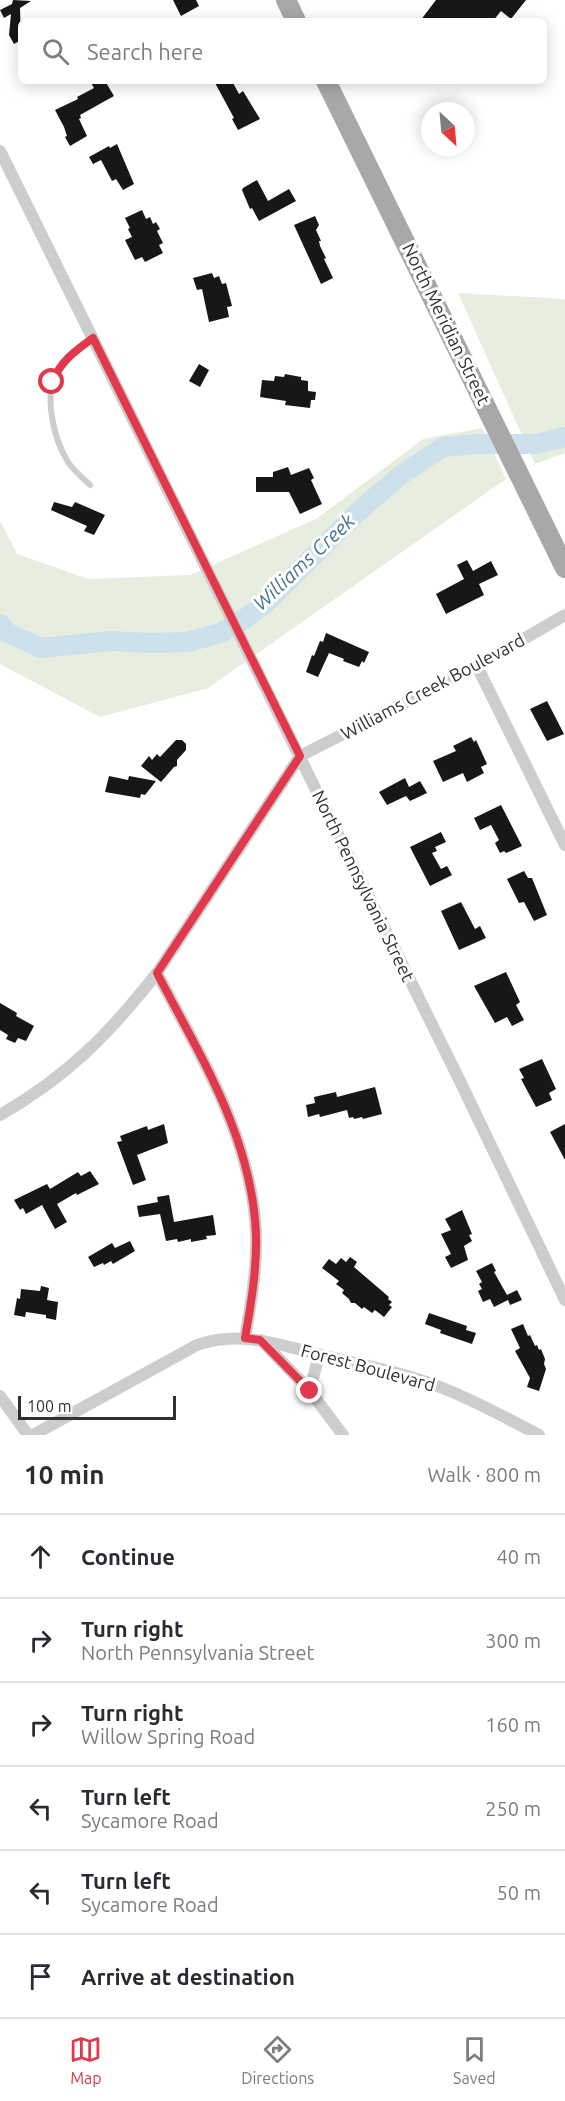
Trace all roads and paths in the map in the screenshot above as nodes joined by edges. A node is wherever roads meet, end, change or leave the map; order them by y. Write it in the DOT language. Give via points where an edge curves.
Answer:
graph roads {
  1 [pos="286,0"];
  2 [pos="295,18"];
  3 [pos="327,84"];
  4 [pos="0,151"];
  5 [pos="93,338"];
  6 [pos="90,485"];
  7 [pos="565,568"];
  8 [pos="565,615"];
  9 [pos="477,666"];
  10 [pos="300,756"];
  11 [pos="565,846"];
  12 [pos="157,973"];
  13 [pos="0,1115"];
  14 [pos="565,1300"];
  15 [pos="245,1338"];
  16 [pos="260,1340"];
  17 [pos="319,1354"];
  18 [pos="310,1391"];
  19 [pos="0,1396"];
  20 [pos="28,1435"];
  21 [pos="33,1435"];
  22 [pos="343,1435"];
  23 [pos="538,1435"];
  1 -- 2 [label="main road"];
  3 -- 7 [label="main road, North Meridian Street"];
  4 -- 5 [label="street, North Pennsylvania Street"];
  5 -- 6 [label="lane" via="57,369 50,399 60,446 68,463"];
  5 -- 10 [label="street, North Pennsylvania Street"];
  8 -- 9 [label="street, Williams Creek Boulevard"];
  9 -- 10 [label="street, Williams Creek Boulevard"];
  9 -- 11 [label="street"];
  10 -- 12 [label="street"];
  10 -- 14 [label="street, North Pennsylvania Street"];
  12 -- 13 [label="street" via="85,1056"];
  12 -- 15 [label="street" via="225,1104 247,1168 256,1236"];
  15 -- 16 [label="street, Forest Boulevard"];
  15 -- 21 [label="street, Forest Boulevard" via="197,1345"];
  16 -- 17 [label="street, Forest Boulevard"];
  16 -- 18 [label="street"];
  17 -- 18 [label="street"];
  17 -- 23 [label="street, Forest Boulevard" via="441,1387"];
  18 -- 22 [label="street"];
  19 -- 20 [label="street"];
}
